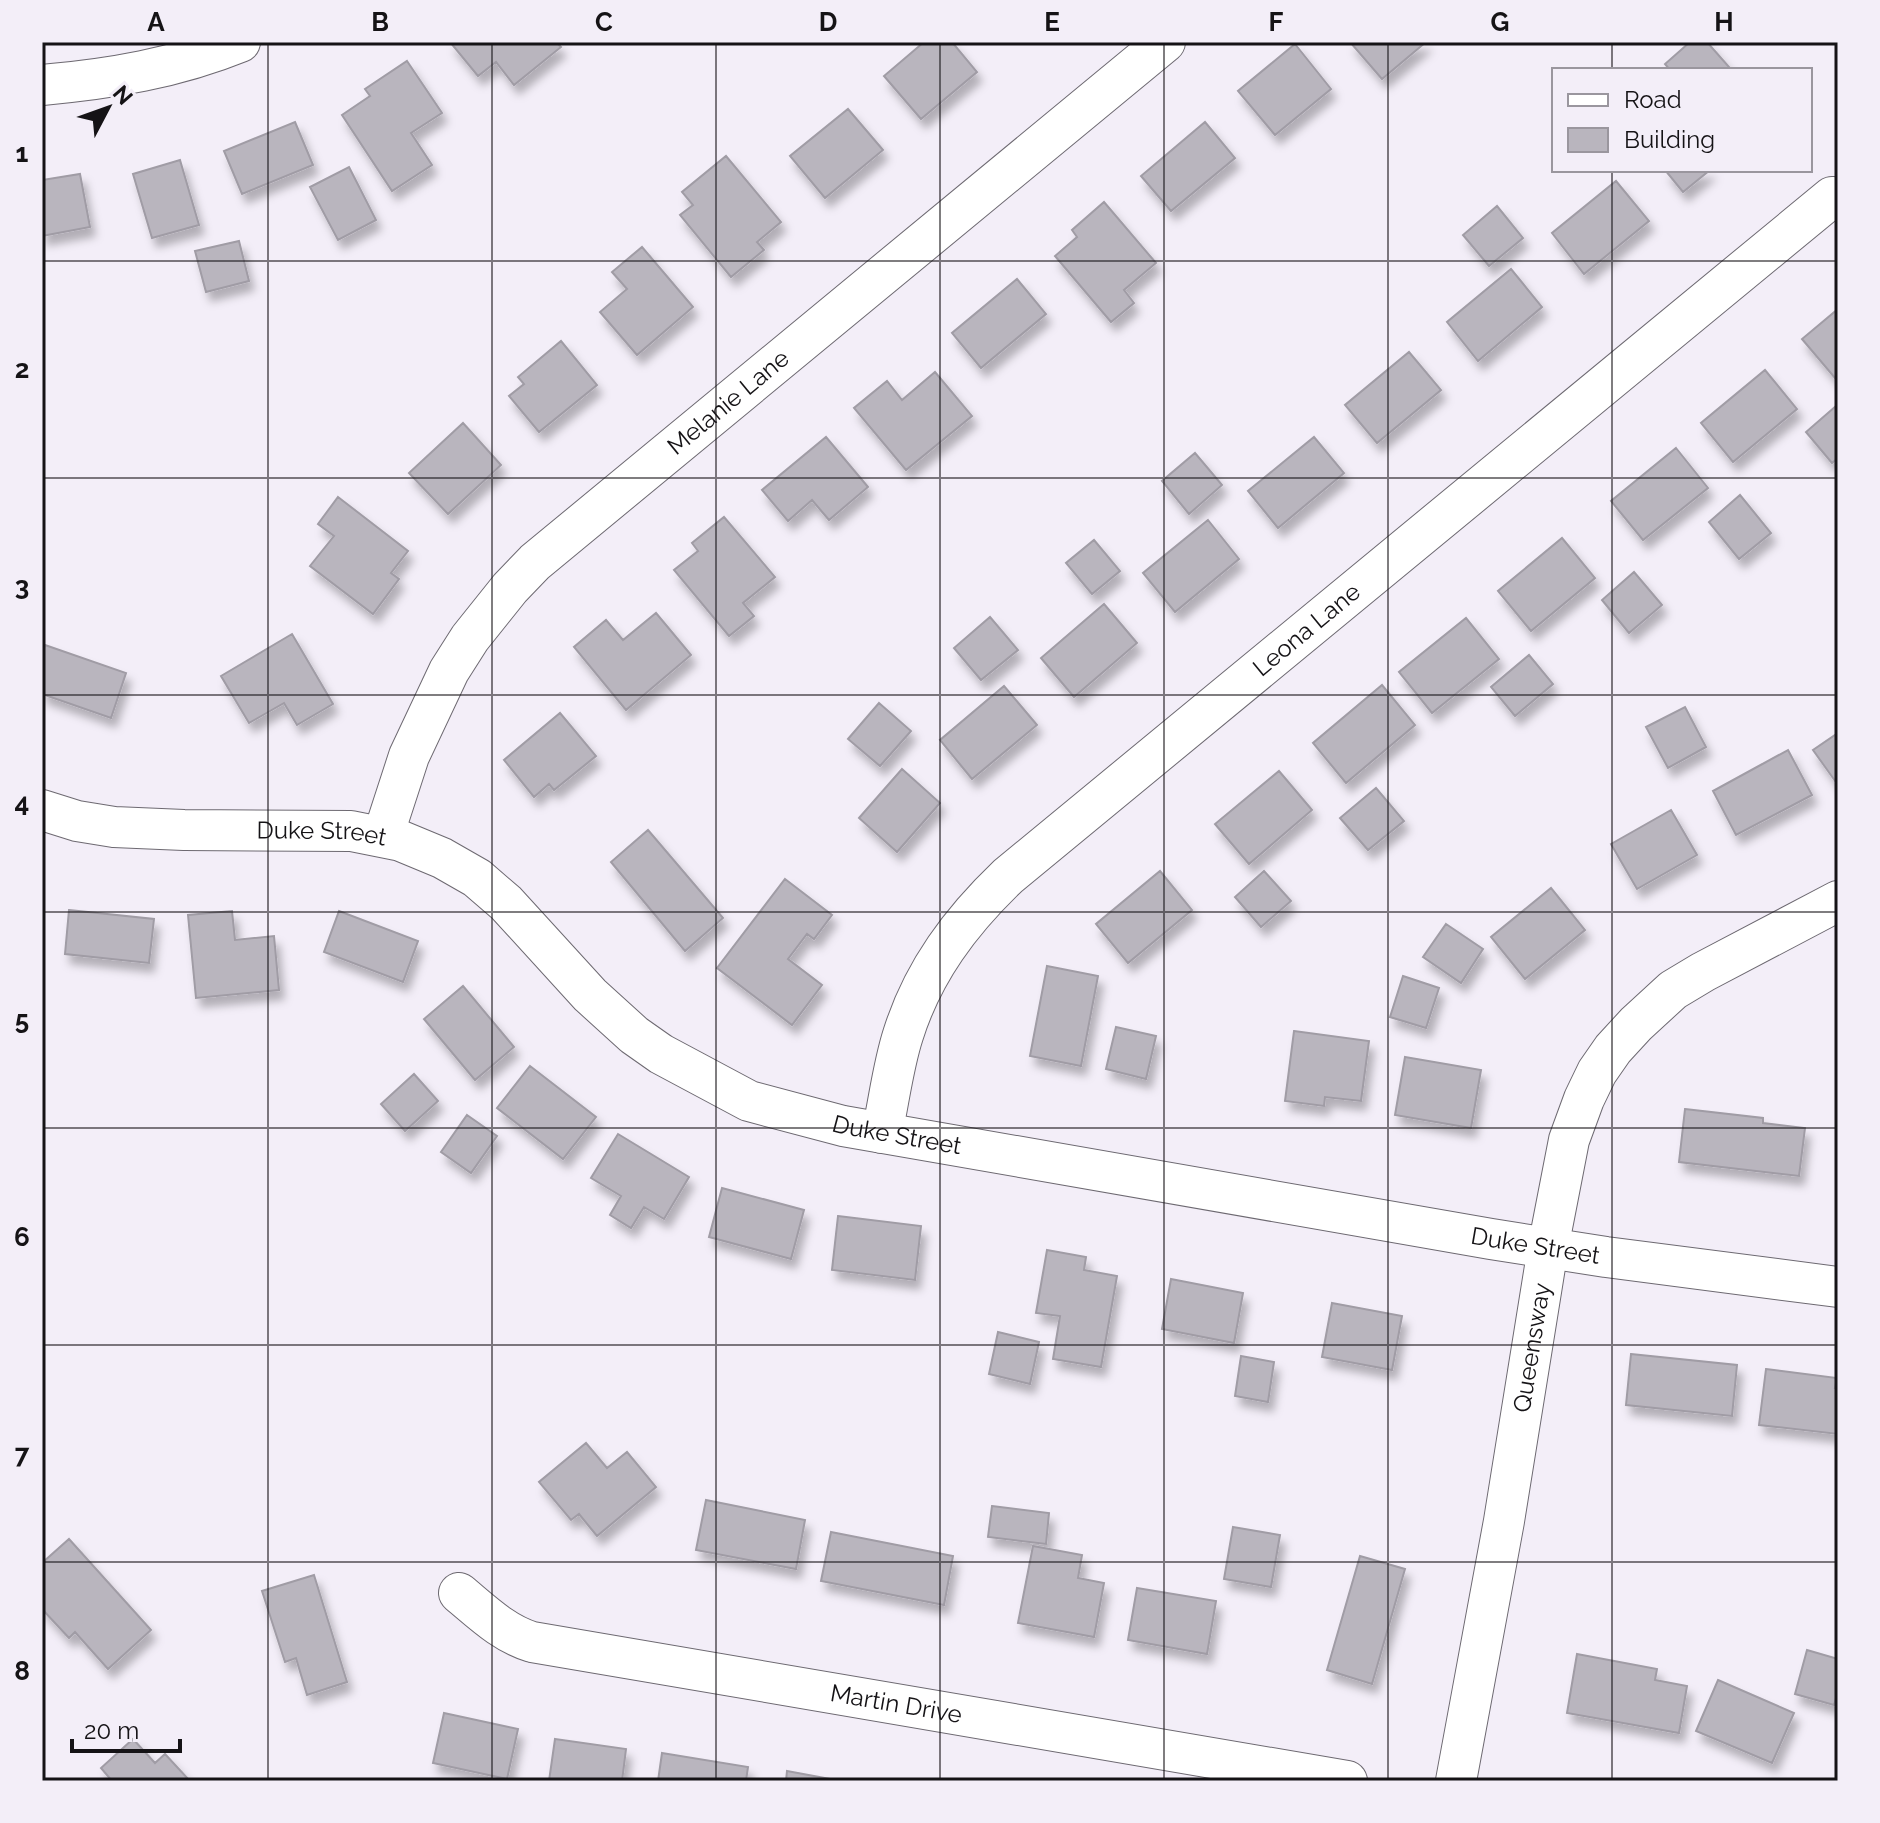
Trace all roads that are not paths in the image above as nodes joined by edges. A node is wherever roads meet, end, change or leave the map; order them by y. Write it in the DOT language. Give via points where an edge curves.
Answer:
graph roads {
  1 [pos="240,42"];
  2 [pos="1165,42"];
  3 [pos="42,85"];
  4 [pos="1832,197"];
  5 [pos="42,810"];
  6 [pos="383,836"];
  7 [pos="1838,901"];
  8 [pos="882,1133"];
  9 [pos="1548,1248"];
  10 [pos="1838,1287"];
  11 [pos="459,1593"];
  12 [pos="1347,1781"];
  13 [pos="1456,1781"];
  1 -- 3 [label="street" via="149,70"];
  2 -- 6 [label="street, Melanie Lane" via="535,562 449,671 409,756"];
  4 -- 8 [label="street, Leona Lane" via="1032,855 978,905 953,936 914,1004"];
  5 -- 6 [label="street, Duke Street" via="114,827"];
  6 -- 8 [label="street, Duke Street" via="477,878 590,995 661,1054 749,1101"];
  7 -- 9 [label="street, Queensway" via="1673,990 1613,1049 1597,1072 1569,1140"];
  8 -- 9 [label="street, Duke Street"];
  9 -- 10 [label="street, Duke Street"];
  9 -- 13 [label="street, Queensway"];
  11 -- 12 [label="street, Martin Drive" via="497,1626 532,1642"];
}
